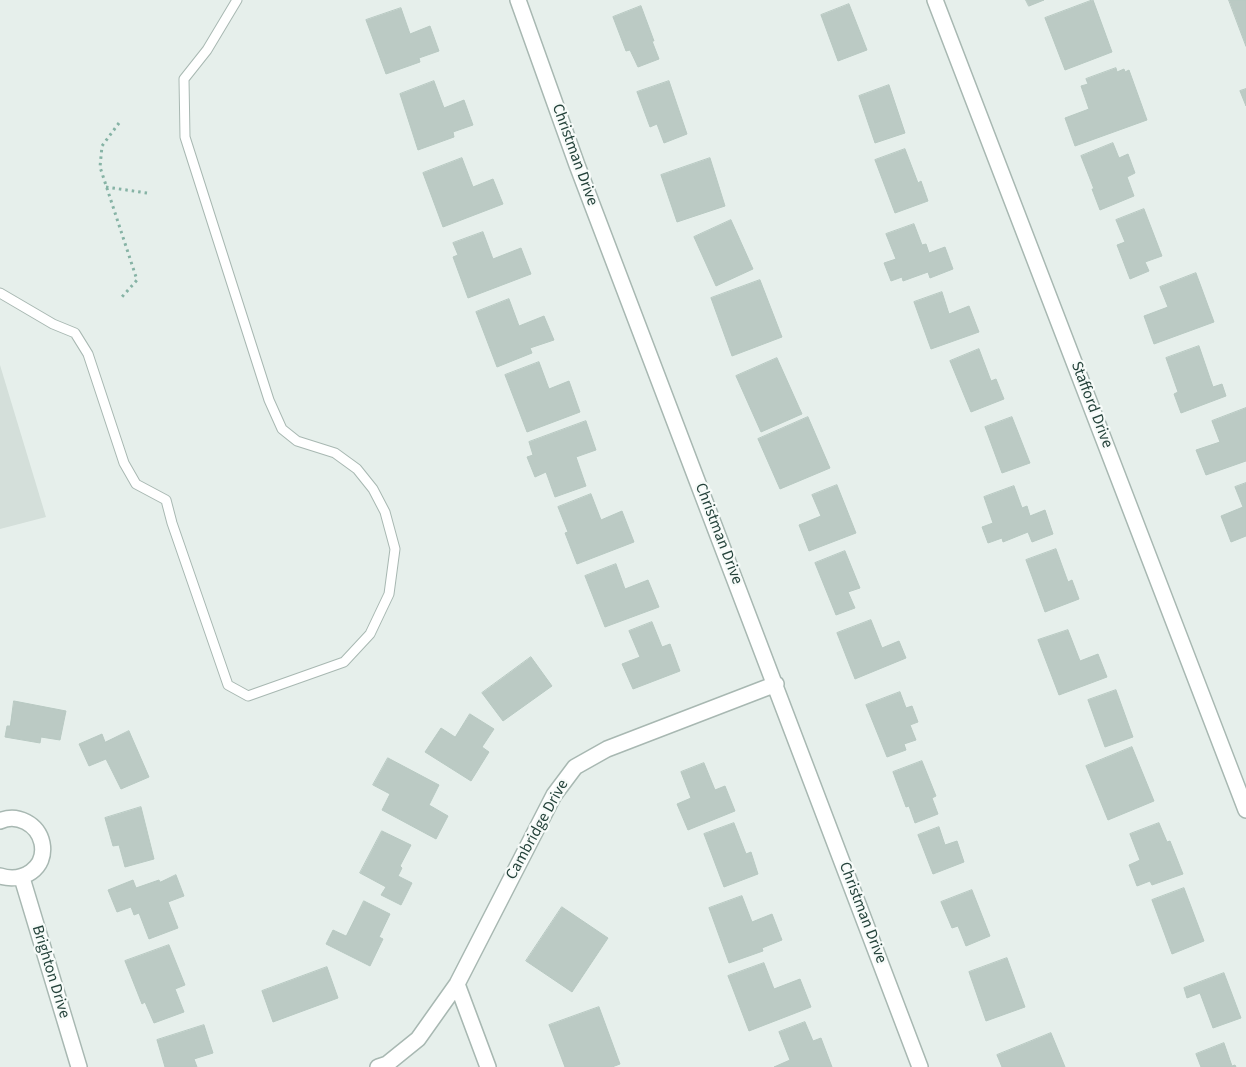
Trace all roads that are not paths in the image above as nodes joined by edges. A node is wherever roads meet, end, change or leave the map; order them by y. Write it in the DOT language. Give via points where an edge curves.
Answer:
graph roads {
  1 [pos="237,0"];
  2 [pos="518,0"];
  3 [pos="935,0"];
  4 [pos="0,293"];
  5 [pos="776,684"];
  6 [pos="1246,810"];
  7 [pos="0,821"];
  8 [pos="0,876"];
  9 [pos="22,878"];
  10 [pos="457,984"];
  11 [pos="79,1067"];
  12 [pos="378,1067"];
  13 [pos="488,1067"];
  14 [pos="920,1067"];
  1 -- 4 [label="lane" via="207,50 184,79 185,137 269,400 282,429 297,441 335,453 356,469 373,490 384,512 395,549 389,594 370,634 344,662 248,696 228,685 166,500 136,484 124,463 88,354 75,333"];
  2 -- 5 [label="street, Christman Drive" via="577,165"];
  3 -- 6 [label="street, Stafford Drive"];
  5 -- 10 [label="street, Cambridge Drive" via="607,749 575,767 554,795"];
  5 -- 14 [label="street, Christman Drive"];
  7 -- 9 [label="street" via="24,820 37,831 42,842 38,865"];
  8 -- 9 [label="street"];
  9 -- 11 [label="street, Brighton Drive"];
  10 -- 12 [label="street, Cambridge Drive" via="418,1039 387,1064"];
  10 -- 13 [label="street"];
}
